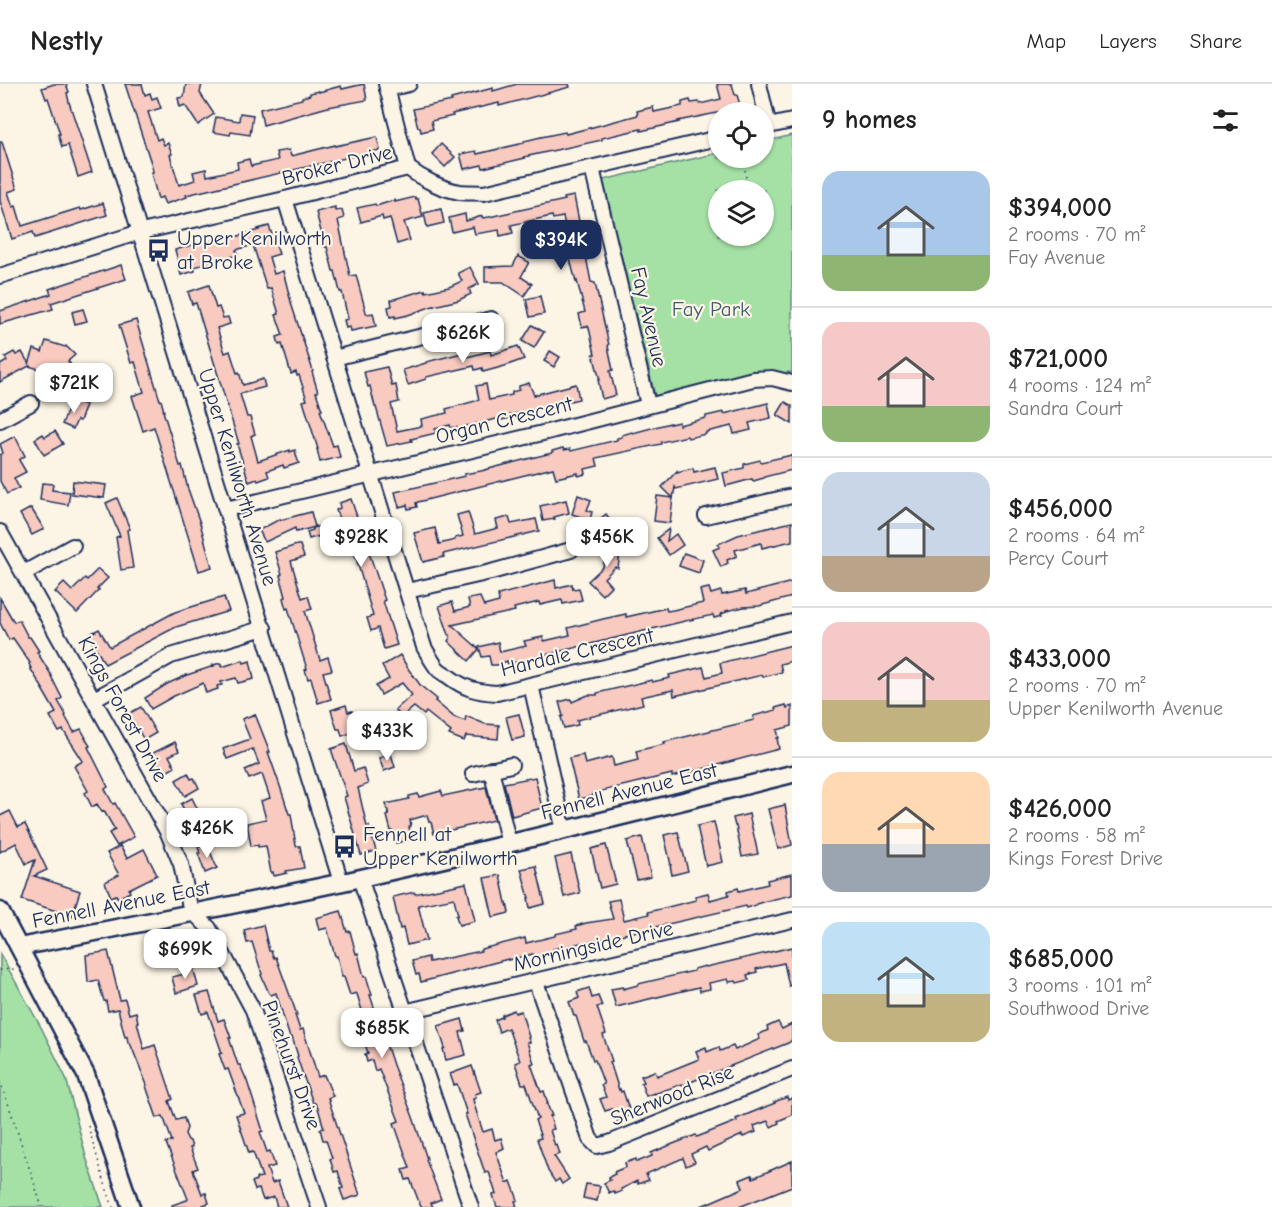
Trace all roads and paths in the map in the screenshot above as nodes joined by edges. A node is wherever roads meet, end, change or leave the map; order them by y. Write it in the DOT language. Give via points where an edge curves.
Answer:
graph roads {
  1 [pos="94,84"];
  2 [pos="409,84"];
  3 [pos="759,84"];
  4 [pos="387,87"];
  5 [pos="762,102"];
  6 [pos="792,121"];
  7 [pos="774,124"];
  8 [pos="708,140"];
  9 [pos="408,168"];
  10 [pos="592,168"];
  11 [pos="285,199"];
  12 [pos="140,233"];
  13 [pos="0,276"];
  14 [pos="491,319"];
  15 [pos="334,358"];
  16 [pos="792,383"];
  17 [pos="31,403"];
  18 [pos="648,405"];
  19 [pos="0,420"];
  20 [pos="370,474"];
  21 [pos="792,496"];
  22 [pos="226,509"];
  23 [pos="706,516"];
  24 [pos="0,532"];
  25 [pos="73,546"];
  26 [pos="571,550"];
  27 [pos="24,573"];
  28 [pos="407,591"];
  29 [pos="792,622"];
  30 [pos="264,628"];
  31 [pos="531,685"];
  32 [pos="94,699"];
  33 [pos="511,765"];
  34 [pos="491,769"];
  35 [pos="473,774"];
  36 [pos="792,774"];
  37 [pos="564,831"];
  38 [pos="509,844"];
  39 [pos="360,878"];
  40 [pos="341,882"];
  41 [pos="0,911"];
  42 [pos="194,913"];
  43 [pos="792,920"];
  44 [pos="19,946"];
  45 [pos="18,969"];
  46 [pos="0,970"];
  47 [pos="536,982"];
  48 [pos="404,1012"];
  49 [pos="792,1069"];
  50 [pos="0,1081"];
  51 [pos="87,1123"];
  52 [pos="42,1207"];
  53 [pos="113,1207"];
  54 [pos="131,1207"];
  55 [pos="319,1207"];
  56 [pos="471,1207"];
  1 -- 12 [label="street, Upper Kenilworth Avenue"];
  2 -- 4 [label="street"];
  3 -- 5 [label="street"];
  4 -- 9 [label="street"];
  6 -- 7 [label="street"];
  8 -- 10 [label="street, Broker Drive"];
  9 -- 10 [label="street, Broker Drive" via="459,192 484,193"];
  9 -- 11 [label="street, Broker Drive"];
  10 -- 18 [label="street, Fay Avenue"];
  11 -- 12 [label="street, Broker Drive"];
  11 -- 15 [label="street, Hardale Crescent"];
  12 -- 13 [label="street, Broker Drive"];
  12 -- 22 [label="street, Upper Kenilworth Avenue"];
  14 -- 15 [label="street"];
  15 -- 20 [label="street, Hardale Crescent"];
  16 -- 18 [label="street, Organ Crescent" via="753,379"];
  17 -- 19 [label="street"];
  18 -- 20 [label="street, Organ Crescent"];
  20 -- 22 [label="street, Organ Crescent"];
  20 -- 28 [label="street, Hardale Crescent"];
  21 -- 23 [label="street"];
  22 -- 30 [label="street, Upper Kenilworth Avenue"];
  24 -- 27 [label="street, Kings Forest Drive"];
  25 -- 27 [label="street"];
  26 -- 28 [label="street"];
  27 -- 32 [label="street, Kings Forest Drive"];
  28 -- 31 [label="street, Hardale Crescent" via="424,647 443,674 481,692 497,693"];
  29 -- 31 [label="street, Hardale Crescent"];
  30 -- 32 [label="street" via="171,656"];
  30 -- 40 [label="street, Upper Kenilworth Avenue"];
  31 -- 37 [label="street"];
  32 -- 42 [label="street, Kings Forest Drive" via="168,833"];
  33 -- 34 [label="street"];
  34 -- 35 [label="street"];
  34 -- 38 [label="street"];
  36 -- 37 [label="main road, Fennell Avenue East"];
  37 -- 38 [label="main road, Fennell Avenue East"];
  38 -- 39 [label="main road, Fennell Avenue East"];
  39 -- 40 [label="main road, Fennell Avenue East"];
  39 -- 48 [label="street"];
  40 -- 42 [label="main road, Fennell Avenue East"];
  41 -- 44 [label="main road"];
  42 -- 44 [label="main road, Fennell Avenue East"];
  42 -- 55 [label="street, Pinehurst Drive" via="209,928 252,1010"];
  43 -- 47 [label="street, Morningside Drive"];
  44 -- 54 [label="main road" via="86,1075"];
  45 -- 46 [label="path"];
  47 -- 48 [label="street, Morningside Drive"];
  47 -- 49 [label="street, Sherwood Rise" via="590,1139 597,1146"];
  48 -- 56 [label="street"];
  50 -- 52 [label="path"];
  51 -- 53 [label="path"];
}
